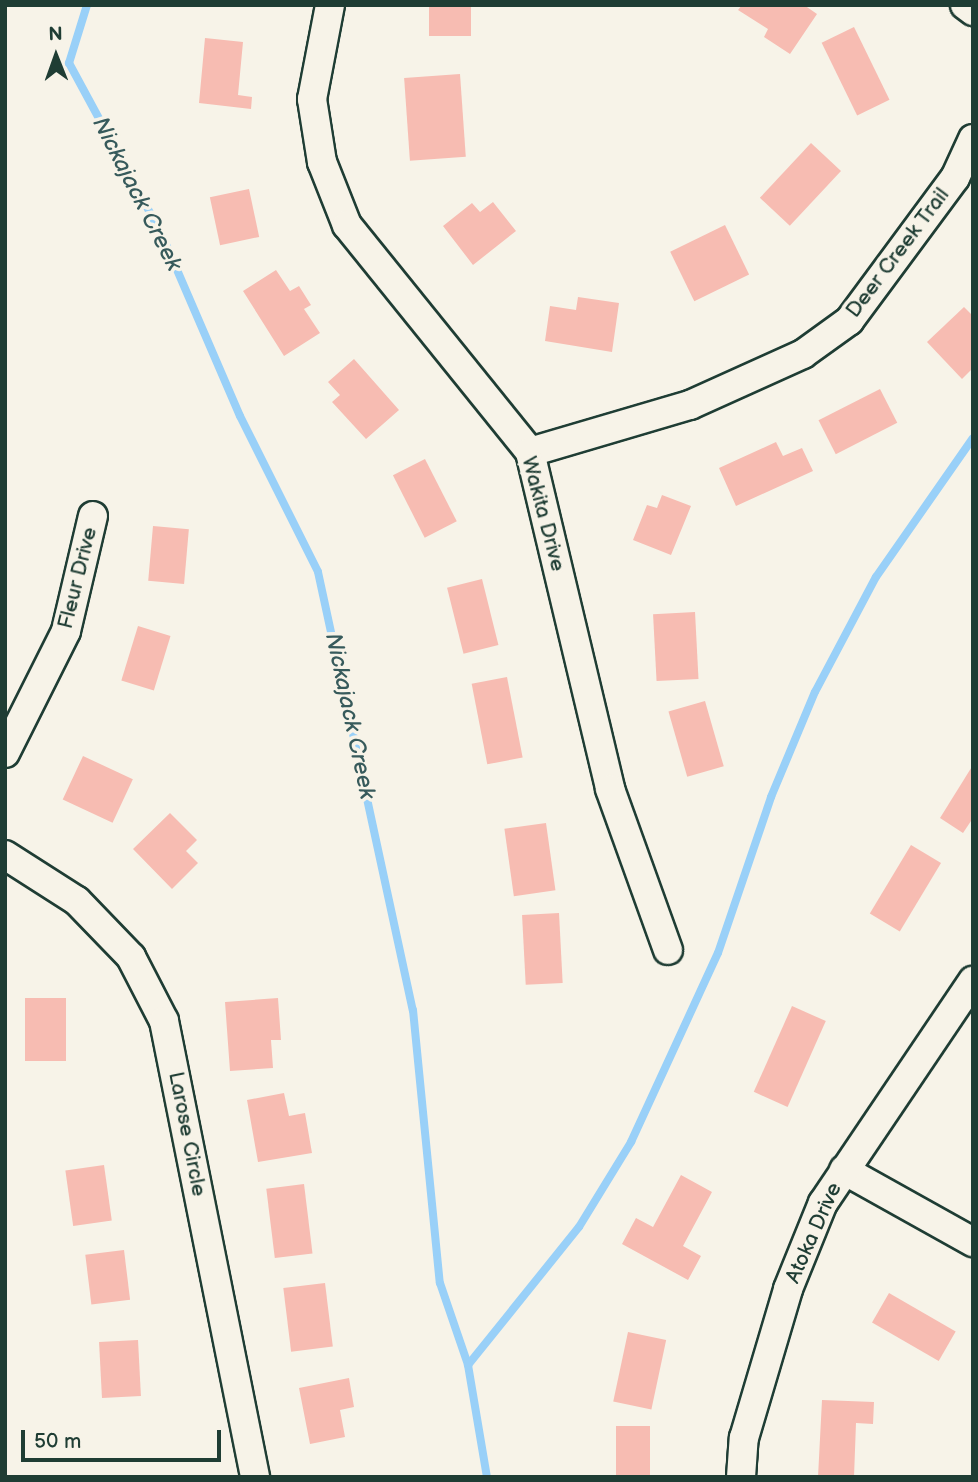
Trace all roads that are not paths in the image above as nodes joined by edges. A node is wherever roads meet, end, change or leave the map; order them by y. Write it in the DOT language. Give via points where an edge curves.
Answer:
graph roads {
  1 [pos="330,5"];
  2 [pos="965,5"];
  3 [pos="973,11"];
  4 [pos="973,139"];
  5 [pos="530,452"];
  6 [pos="93,516"];
  7 [pos="5,753"];
  8 [pos="5,855"];
  9 [pos="668,950"];
  10 [pos="973,981"];
  11 [pos="844,1170"];
  12 [pos="973,1241"];
  13 [pos="256,1477"];
  14 [pos="741,1477"];
  1 -- 5 [label="street, Wakita Drive" via="312,99 322,163 347,225"];
  2 -- 3 [label="street"];
  4 -- 5 [label="street, Deer Creek Trail" via="955,178 849,321 821,340 690,405"];
  5 -- 9 [label="street, Wakita Drive" via="610,789"];
  6 -- 7 [label="street, Fleur Drive" via="66,631"];
  8 -- 13 [label="street, Larose Circle" via="77,901 131,957 164,1021"];
  10 -- 11 [label="street, Atoka Drive"];
  11 -- 12 [label="street"];
  11 -- 14 [label="street, Atoka Drive" via="822,1203 788,1289 744,1438"];
}
